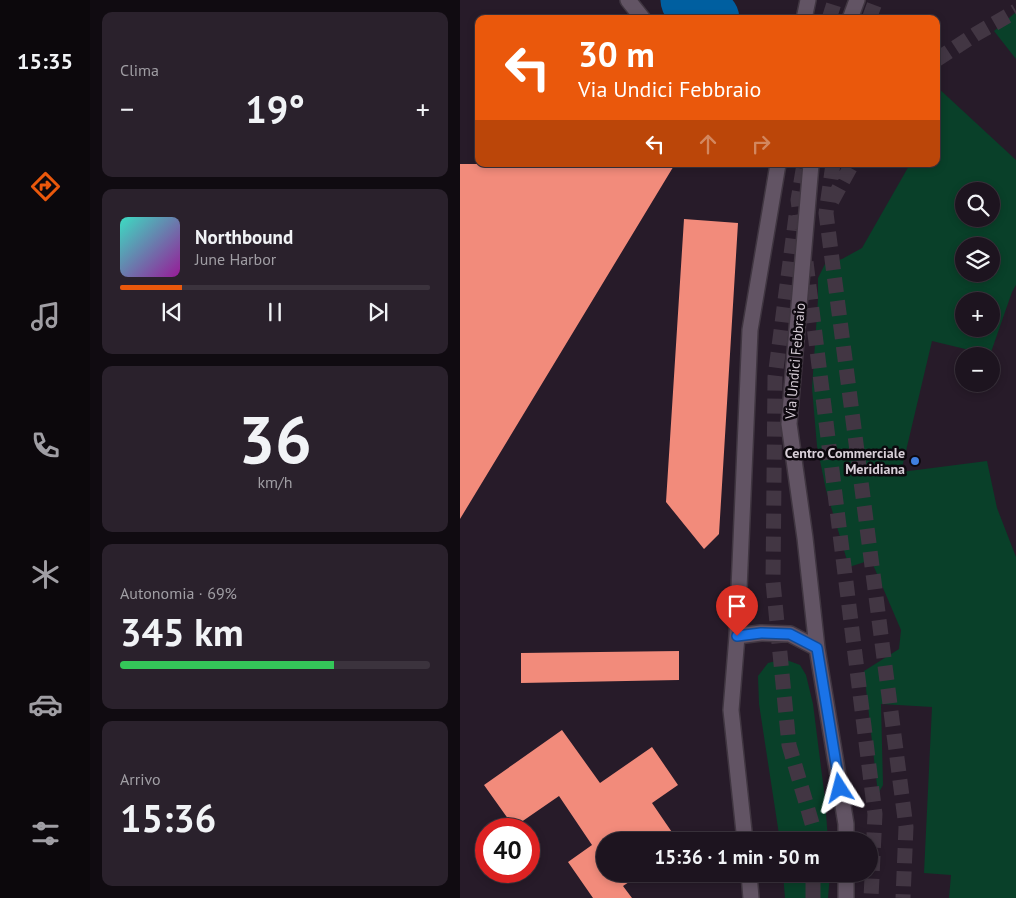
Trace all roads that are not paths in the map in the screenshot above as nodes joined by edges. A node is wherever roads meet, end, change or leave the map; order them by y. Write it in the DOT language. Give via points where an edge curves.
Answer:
graph roads {
  1 [pos="628,0"];
  2 [pos="808,0"];
  3 [pos="857,0"];
  4 [pos="640,15"];
  5 [pos="805,15"];
  6 [pos="851,15"];
  7 [pos="777,167"];
  8 [pos="811,167"];
  9 [pos="737,636"];
  10 [pos="817,648"];
  11 [pos="744,832"];
  12 [pos="846,832"];
  13 [pos="750,882"];
  14 [pos="846,882"];
  15 [pos="751,898"];
  16 [pos="846,898"];
  1 -- 4 [label="street"];
  2 -- 5 [label="street"];
  3 -- 6 [label="street"];
  7 -- 9 [label="street" via="750,330"];
  8 -- 10 [label="street, Via Undici Febbraio" via="789,424"];
  9 -- 10 [label="street" via="790,634"];
  9 -- 11 [label="street" via="731,710"];
  10 -- 12 [label="street, Via Undici Febbraio"];
  13 -- 15 [label="street"];
  14 -- 16 [label="street"];
}
